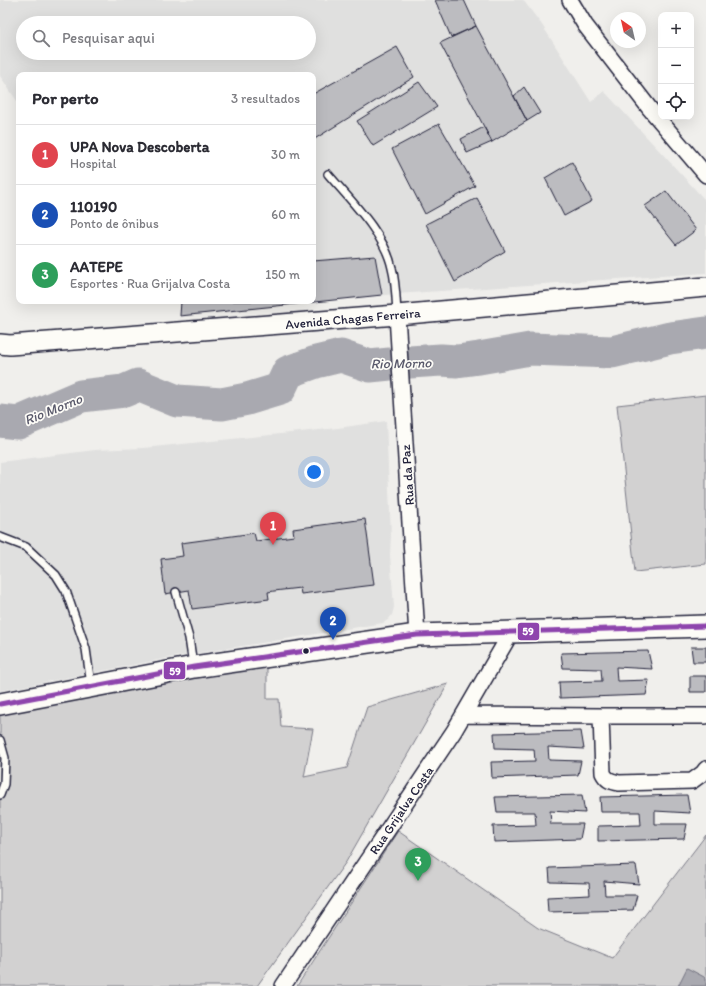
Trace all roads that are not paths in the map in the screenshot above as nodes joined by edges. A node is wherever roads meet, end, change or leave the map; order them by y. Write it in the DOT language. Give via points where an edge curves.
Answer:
graph roads {
  1 [pos="570,0"];
  2 [pos="328,174"];
  3 [pos="706,175"];
  4 [pos="706,287"];
  5 [pos="397,322"];
  6 [pos="0,344"];
  7 [pos="0,537"];
  8 [pos="176,592"];
  9 [pos="706,626"];
  10 [pos="512,631"];
  11 [pos="417,635"];
  12 [pos="194,667"];
  13 [pos="91,687"];
  14 [pos="0,704"];
  15 [pos="464,715"];
  16 [pos="601,716"];
  17 [pos="706,716"];
  18 [pos="0,740"];
  19 [pos="706,769"];
  20 [pos="0,796"];
  21 [pos="284,986"];
  1 -- 3 [label="street" via="585,25 650,110"];
  2 -- 5 [label="lane" via="366,218 387,254 392,267 396,294"];
  4 -- 5 [label="street, Avenida Chagas Ferreira"];
  5 -- 6 [label="street, Avenida Chagas Ferreira"];
  5 -- 11 [label="street, Rua da Paz"];
  7 -- 13 [label="lane" via="26,548 56,575 63,586 86,649"];
  8 -- 12 [label="lane"];
  9 -- 10 [label="main road"];
  10 -- 11 [label="main road"];
  10 -- 15 [label="street, Rua Grijalva Costa"];
  11 -- 12 [label="main road"];
  12 -- 13 [label="main road"];
  13 -- 14 [label="main road"];
  15 -- 16 [label="street"];
  15 -- 21 [label="street, Rua Grijalva Costa"];
  16 -- 17 [label="street"];
  16 -- 19 [label="street" via="603,773 611,781 619,783 692,780"];
  18 -- 20 [label="lane" via="5,758 4,784"];
}
